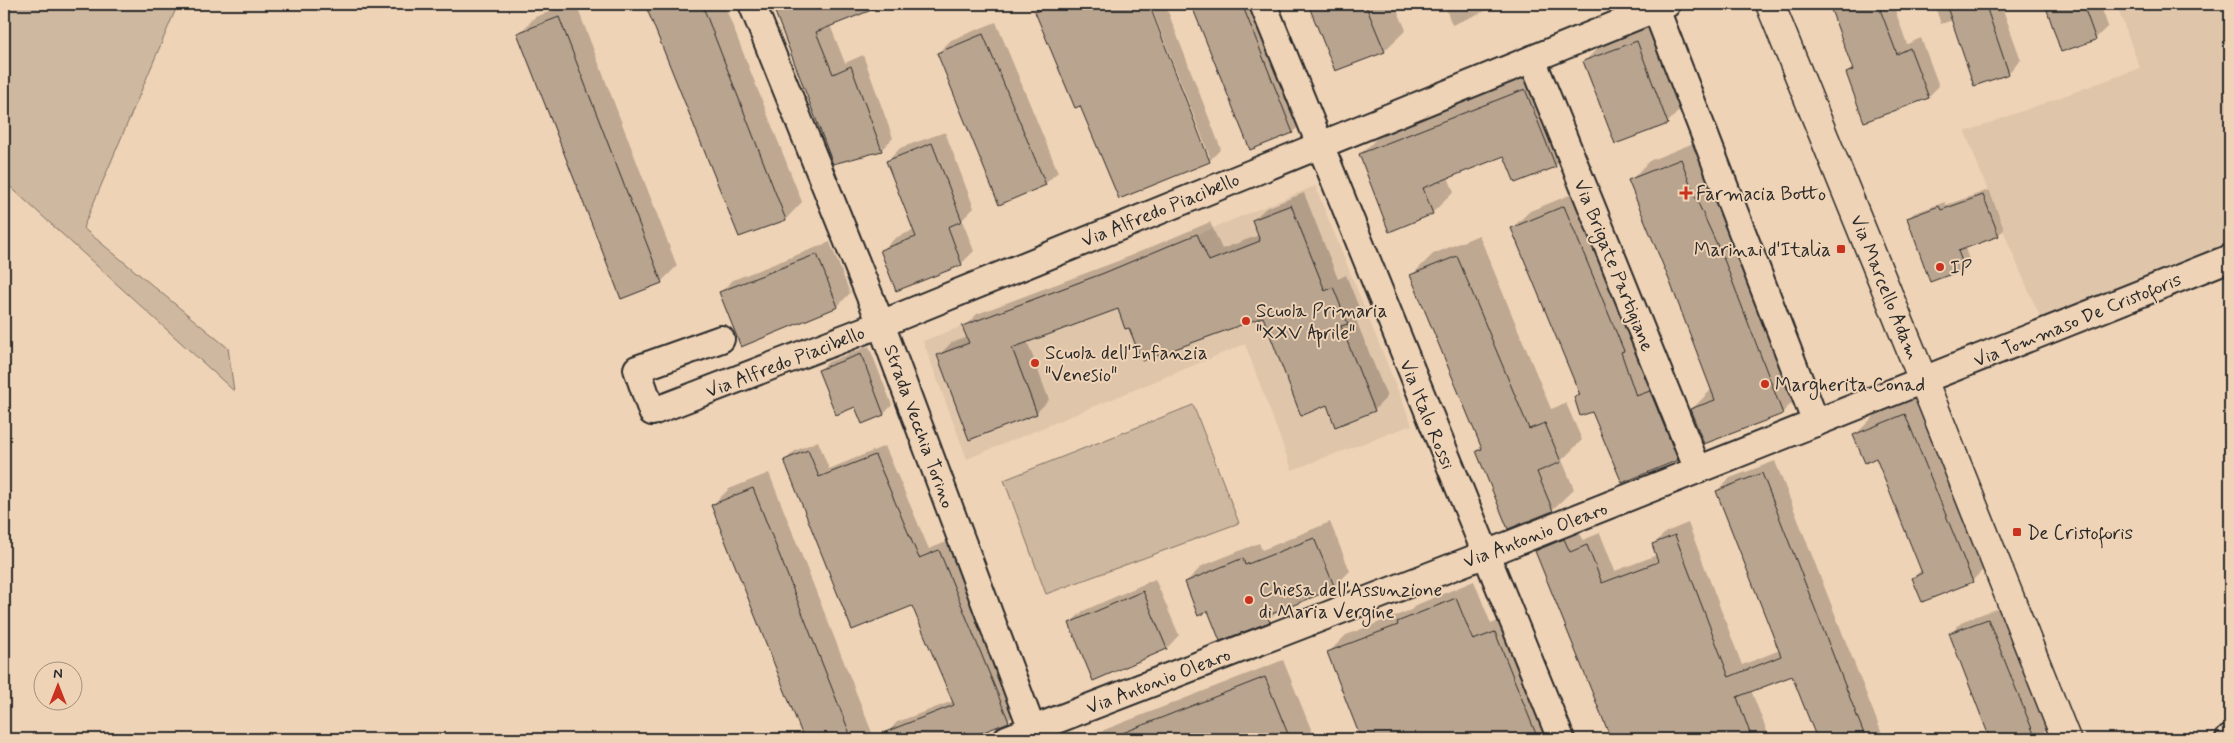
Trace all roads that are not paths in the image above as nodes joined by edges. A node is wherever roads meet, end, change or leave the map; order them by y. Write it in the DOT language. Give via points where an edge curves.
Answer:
graph roads {
  1 [pos="752,4"];
  2 [pos="1263,4"];
  3 [pos="1770,4"];
  4 [pos="1662,6"];
  5 [pos="1532,59"];
  6 [pos="1319,144"];
  7 [pos="2230,258"];
  8 [pos="881,324"];
  9 [pos="722,339"];
  10 [pos="1923,381"];
  11 [pos="1816,423"];
  12 [pos="1698,470"];
  13 [pos="1486,554"];
  14 [pos="1035,734"];
  15 [pos="1006,739"];
  16 [pos="1561,739"];
  17 [pos="2066,739"];
  1 -- 8 [label="street, Strada Vecchia Torino"];
  2 -- 6 [label="street, Via Italo Rossi"];
  3 -- 10 [label="main road, Via Marcello Adam"];
  4 -- 5 [label="street, Via Alfredo Piacibello"];
  4 -- 11 [label="street"];
  5 -- 6 [label="street, Via Alfredo Piacibello"];
  5 -- 12 [label="street, Via Brigate Partigiane"];
  6 -- 8 [label="street, Via Alfredo Piacibello"];
  6 -- 13 [label="street, Via Italo Rossi"];
  7 -- 10 [label="street, Via Tommaso De Cristoforis"];
  8 -- 9 [label="street, Via Alfredo Piacibello" via="652,412 637,369"];
  8 -- 14 [label="street, Strada Vecchia Torino"];
  10 -- 11 [label="street, Via Antonio Olearo"];
  10 -- 17 [label="main road, Via Marcello Adam"];
  11 -- 12 [label="street, Via Antonio Olearo"];
  12 -- 13 [label="street, Via Antonio Olearo"];
  13 -- 14 [label="street, Via Antonio Olearo"];
  13 -- 16 [label="street, Via Italo Rossi"];
  14 -- 15 [label="street, Via Antonio Olearo"];
}
